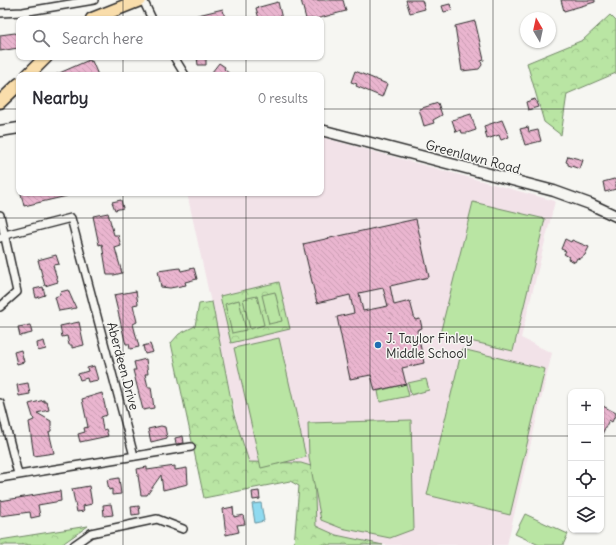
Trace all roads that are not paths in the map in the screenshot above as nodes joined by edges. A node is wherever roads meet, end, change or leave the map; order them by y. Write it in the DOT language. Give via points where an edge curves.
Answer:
graph roads {
  1 [pos="94,0"];
  2 [pos="141,0"];
  3 [pos="0,13"];
  4 [pos="100,16"];
  5 [pos="150,16"];
  6 [pos="43,60"];
  7 [pos="176,60"];
  8 [pos="31,72"];
  9 [pos="183,72"];
  10 [pos="16,87"];
  11 [pos="0,102"];
  12 [pos="16,128"];
  13 [pos="0,131"];
  14 [pos="324,131"];
  15 [pos="0,215"];
  16 [pos="616,216"];
  17 [pos="2,236"];
  18 [pos="0,308"];
  19 [pos="0,403"];
  20 [pos="191,447"];
  21 [pos="134,456"];
  22 [pos="18,474"];
  23 [pos="0,478"];
  24 [pos="183,530"];
  25 [pos="74,545"];
  1 -- 3 [label="street" via="23,12"];
  2 -- 4 [label="main road"];
  2 -- 5 [label="street"];
  6 -- 8 [label="main road"];
  7 -- 9 [label="street"];
  10 -- 11 [label="main road"];
  12 -- 13 [label="main road"];
  14 -- 16 [label="main road, Greenlawn Road" via="554,191"];
  15 -- 17 [label="street"];
  17 -- 18 [label="street" via="17,292"];
  17 -- 21 [label="street, Aberdeen Drive" via="71,218"];
  19 -- 22 [label="street"];
  20 -- 21 [label="street"];
  21 -- 22 [label="street"];
  22 -- 23 [label="street"];
  24 -- 25 [label="street" via="157,519 91,533"];
}
